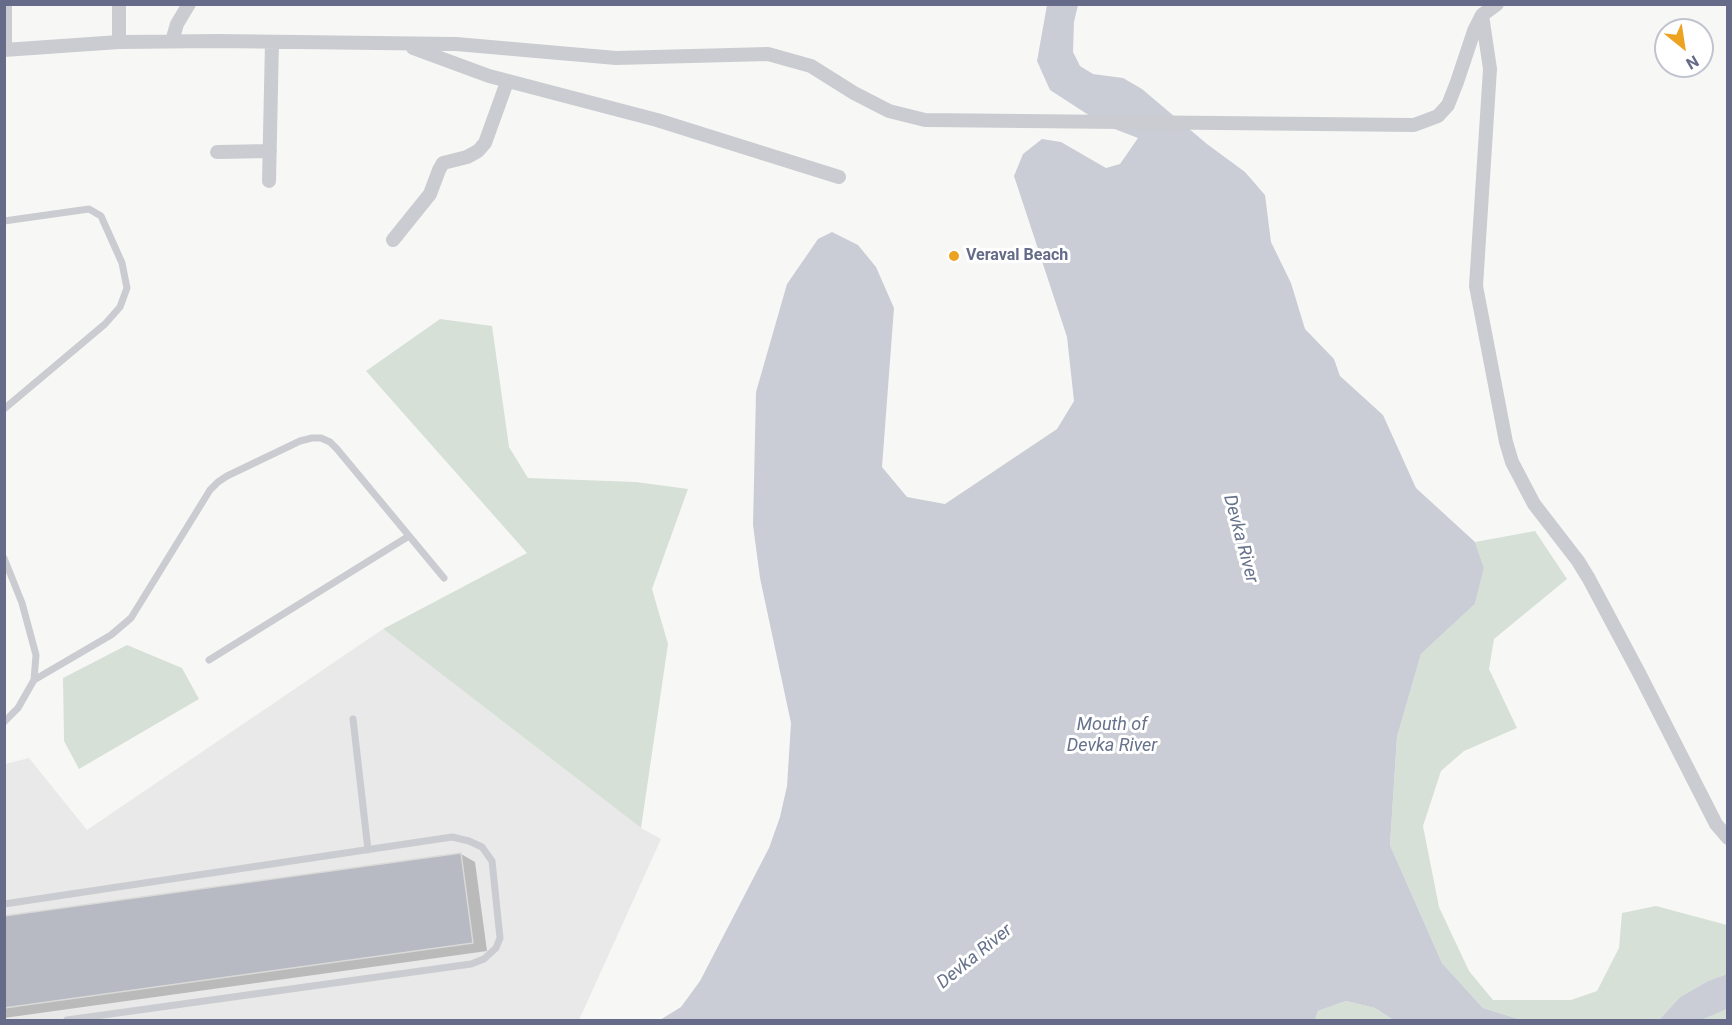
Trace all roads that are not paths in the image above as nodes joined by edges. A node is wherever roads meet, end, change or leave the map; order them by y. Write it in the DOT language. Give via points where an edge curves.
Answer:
graph roads {
  1 [pos="5,4"];
  2 [pos="119,4"];
  3 [pos="189,4"];
  4 [pos="1497,4"];
  5 [pos="1482,15"];
  6 [pos="172,41"];
  7 [pos="119,42"];
  8 [pos="272,42"];
  9 [pos="403,44"];
  10 [pos="5,50"];
  11 [pos="507,82"];
  12 [pos="270,151"];
  13 [pos="217,152"];
  14 [pos="838,177"];
  15 [pos="270,181"];
  16 [pos="4,221"];
  17 [pos="393,240"];
  18 [pos="4,410"];
  19 [pos="409,536"];
  20 [pos="4,558"];
  21 [pos="444,578"];
  22 [pos="209,660"];
  23 [pos="34,680"];
  24 [pos="353,719"];
  25 [pos="4,722"];
  26 [pos="1728,838"];
  27 [pos="368,850"];
  28 [pos="4,904"];
  29 [pos="68,1020"];
  1 -- 10 [label="street"];
  2 -- 7 [label="street"];
  3 -- 6 [label="street"];
  4 -- 5 [label="street"];
  5 -- 9 [label="street" via="1448,105 1438,116 1414,125 925,120 889,111 811,66 768,54 616,58"];
  5 -- 26 [label="street" via="1490,69 1476,286 1506,442 1534,504 1589,579 1716,824"];
  6 -- 7 [label="street"];
  6 -- 8 [label="street"];
  7 -- 10 [label="street"];
  8 -- 9 [label="street"];
  8 -- 12 [label="street"];
  9 -- 11 [label="street"];
  11 -- 14 [label="street" via="657,120"];
  11 -- 17 [label="street" via="485,143 467,157 443,163 430,195"];
  12 -- 13 [label="street"];
  12 -- 15 [label="street"];
  16 -- 18 [label="lane" via="89,209 101,216 123,263 127,288 120,307 105,324"];
  19 -- 21 [label="lane"];
  19 -- 22 [label="lane"];
  19 -- 23 [label="lane" via="330,442 321,438 300,441 218,482 131,618 111,635"];
  20 -- 23 [label="lane" via="36,655"];
  23 -- 25 [label="lane" via="18,708"];
  24 -- 27 [label="lane"];
  27 -- 28 [label="lane"];
  27 -- 29 [label="lane" via="452,837 482,847 492,861 501,938 496,948 484,960 471,964"];
}
